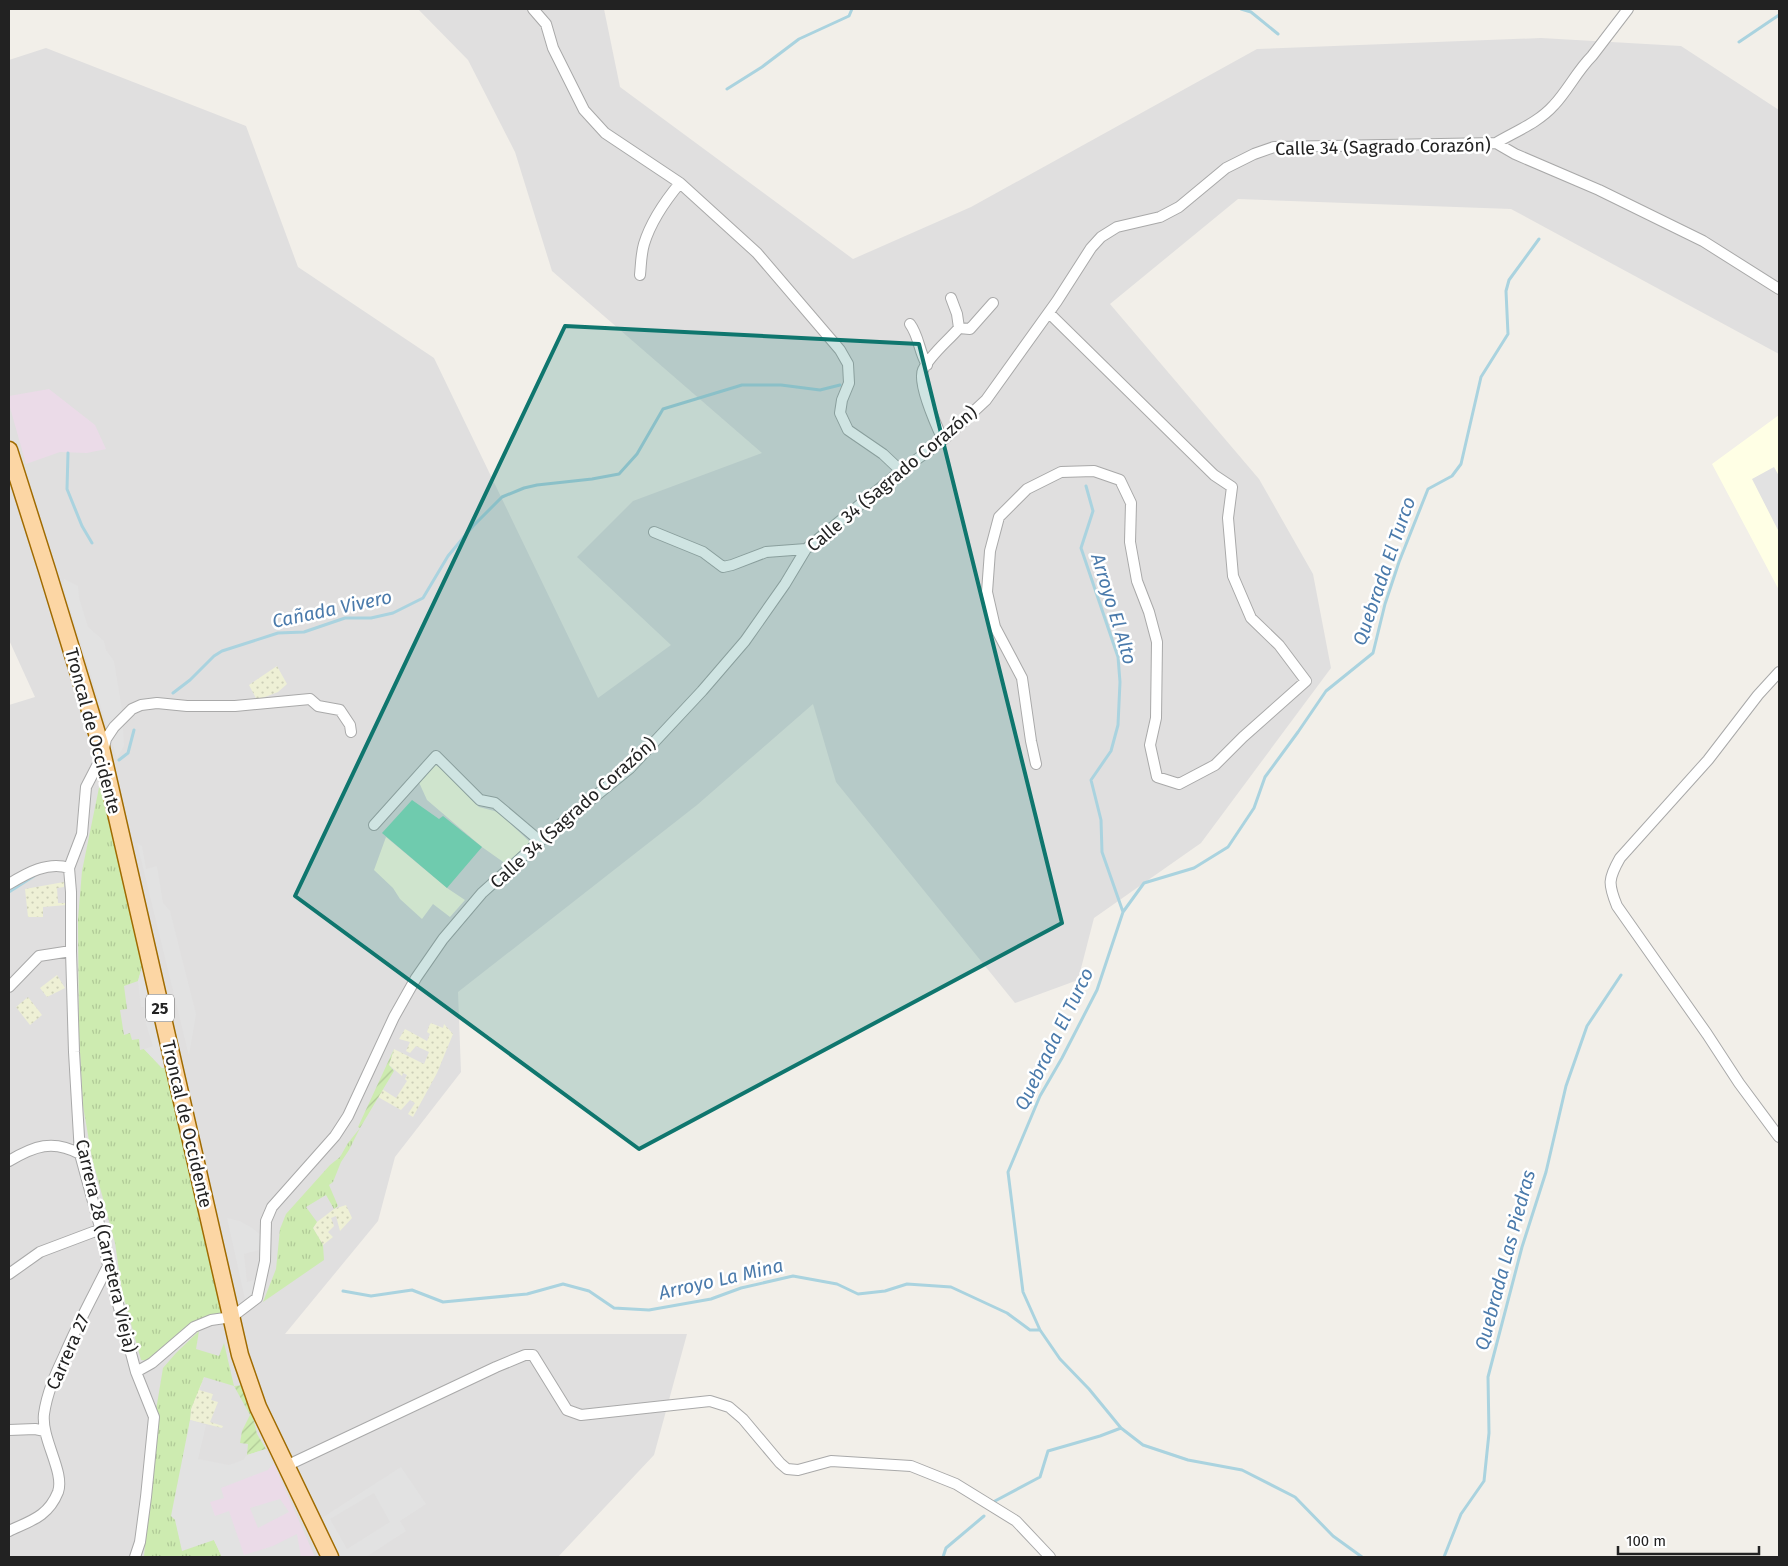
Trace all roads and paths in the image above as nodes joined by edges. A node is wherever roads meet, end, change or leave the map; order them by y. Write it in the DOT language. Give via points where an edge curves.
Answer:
graph roads {
  1 [pos="533,9"];
  2 [pos="1628,9"];
  3 [pos="1496,143"];
  4 [pos="680,183"];
  5 [pos="640,275"];
  6 [pos="1779,288"];
  7 [pos="951,298"];
  8 [pos="993,303"];
  9 [pos="1049,313"];
  10 [pos="910,324"];
  11 [pos="959,328"];
  12 [pos="927,365"];
  13 [pos="943,440"];
  14 [pos="9,450"];
  15 [pos="901,471"];
  16 [pos="654,532"];
  17 [pos="806,549"];
  18 [pos="1779,672"];
  19 [pos="351,732"];
  20 [pos="102,756"];
  21 [pos="1036,764"];
  22 [pos="374,825"];
  23 [pos="540,841"];
  24 [pos="69,868"];
  25 [pos="9,884"];
  26 [pos="71,951"];
  27 [pos="9,988"];
  28 [pos="1779,1137"];
  29 [pos="80,1154"];
  30 [pos="9,1161"];
  31 [pos="101,1229"];
  32 [pos="108,1266"];
  33 [pos="9,1274"];
  34 [pos="232,1317"];
  35 [pos="136,1372"];
  36 [pos="9,1430"];
  37 [pos="45,1432"];
  38 [pos="286,1466"];
  39 [pos="9,1532"];
  40 [pos="135,1557"];
  41 [pos="330,1557"];
  42 [pos="1050,1557"];
  1 -- 4 [label="street" via="546,24 553,48 584,110 605,133"];
  2 -- 3 [label="street" via="1553,107 1530,125"];
  3 -- 6 [label="street, Calle 34 (Sagrado Corazón)" via="1703,241"];
  3 -- 9 [label="street, Calle 34 (Sagrado Corazón)" via="1274,147 1254,154 1226,168 1179,207 1160,217 1117,227 1101,237"];
  4 -- 5 [label="street" via="666,199 651,226 644,244"];
  4 -- 15 [label="street" via="758,253 840,350 848,364 849,383 840,413 848,430"];
  7 -- 11 [label="street"];
  8 -- 11 [label="street" via="970,329"];
  9 -- 13 [label="street, Calle 34 (Sagrado Corazón)" via="986,400"];
  9 -- 21 [label="street" via="1214,475 1232,487 1228,518 1233,576 1251,618 1279,645 1306,681 1215,765 1179,784 1157,777 1150,745 1156,718 1157,642 1137,581 1130,542 1132,503 1120,480 1094,470 1061,472 1027,489 999,517 990,551 987,592 995,627 1022,678"];
  10 -- 12 [label="street"];
  11 -- 12 [label="street"];
  12 -- 13 [label="street" via="922,372 924,390"];
  13 -- 15 [label="street, Calle 34 (Sagrado Corazón)"];
  14 -- 20 [label="main road, Troncal de Occidente / 25"];
  15 -- 17 [label="street, Calle 34 (Sagrado Corazón)"];
  16 -- 17 [label="street" via="703,552 723,567 766,552"];
  17 -- 23 [label="street, Calle 34 (Sagrado Corazón)" via="745,641 702,691 630,768"];
  18 -- 28 [label="street" via="1708,760 1620,858 1609,887 1617,906"];
  19 -- 20 [label="street, Carrera 28 (Carretera Vieja)" via="350,724 340,710 318,706 310,699 235,706 141,704 114,727 106,739"];
  20 -- 24 [label="street, Carrera 28 (Carretera Vieja)" via="86,787 82,834"];
  20 -- 34 [label="main road, Troncal de Occidente / 25"];
  22 -- 23 [label="street" via="436,756 480,800 495,803"];
  23 -- 34 [label="street, Calle 34 (Sagrado Corazón)" via="482,894 426,962 394,1017 348,1116 335,1136 272,1207 266,1221 266,1261 257,1298"];
  24 -- 25 [label="street" via="59,864 45,866"];
  24 -- 26 [label="street, Carrera 28 (Carretera Vieja)"];
  26 -- 27 [label="street" via="39,956"];
  26 -- 29 [label="street, Carrera 28 (Carretera Vieja)"];
  29 -- 30 [label="street" via="70,1148 43,1145"];
  29 -- 31 [label="street, Carrera 28 (Carretera Vieja)"];
  31 -- 32 [label="street, Carrera 28 (Carretera Vieja)"];
  31 -- 33 [label="street" via="40,1252"];
  32 -- 35 [label="street, Carrera 28 (Carretera Vieja)"];
  32 -- 37 [label="street, Carrera 27" via="71,1338 50,1388 44,1416"];
  34 -- 35 [label="street" via="194,1327 152,1363"];
  34 -- 38 [label="main road, Troncal de Occidente / 25" via="240,1355 258,1407"];
  35 -- 40 [label="street, Carrera 28 (Carretera Vieja)" via="154,1417 140,1542"];
  36 -- 37 [label="street" via="35,1428"];
  37 -- 39 [label="street, Carrera 27" via="59,1478 58,1490 45,1513"];
  38 -- 41 [label="main road, Troncal de Occidente / 25"];
  38 -- 42 [label="street" via="496,1367 532,1355 572,1413 581,1415 710,1401 729,1407 743,1418 787,1469 798,1470 831,1461 911,1466 956,1484 1016,1520"];
}
